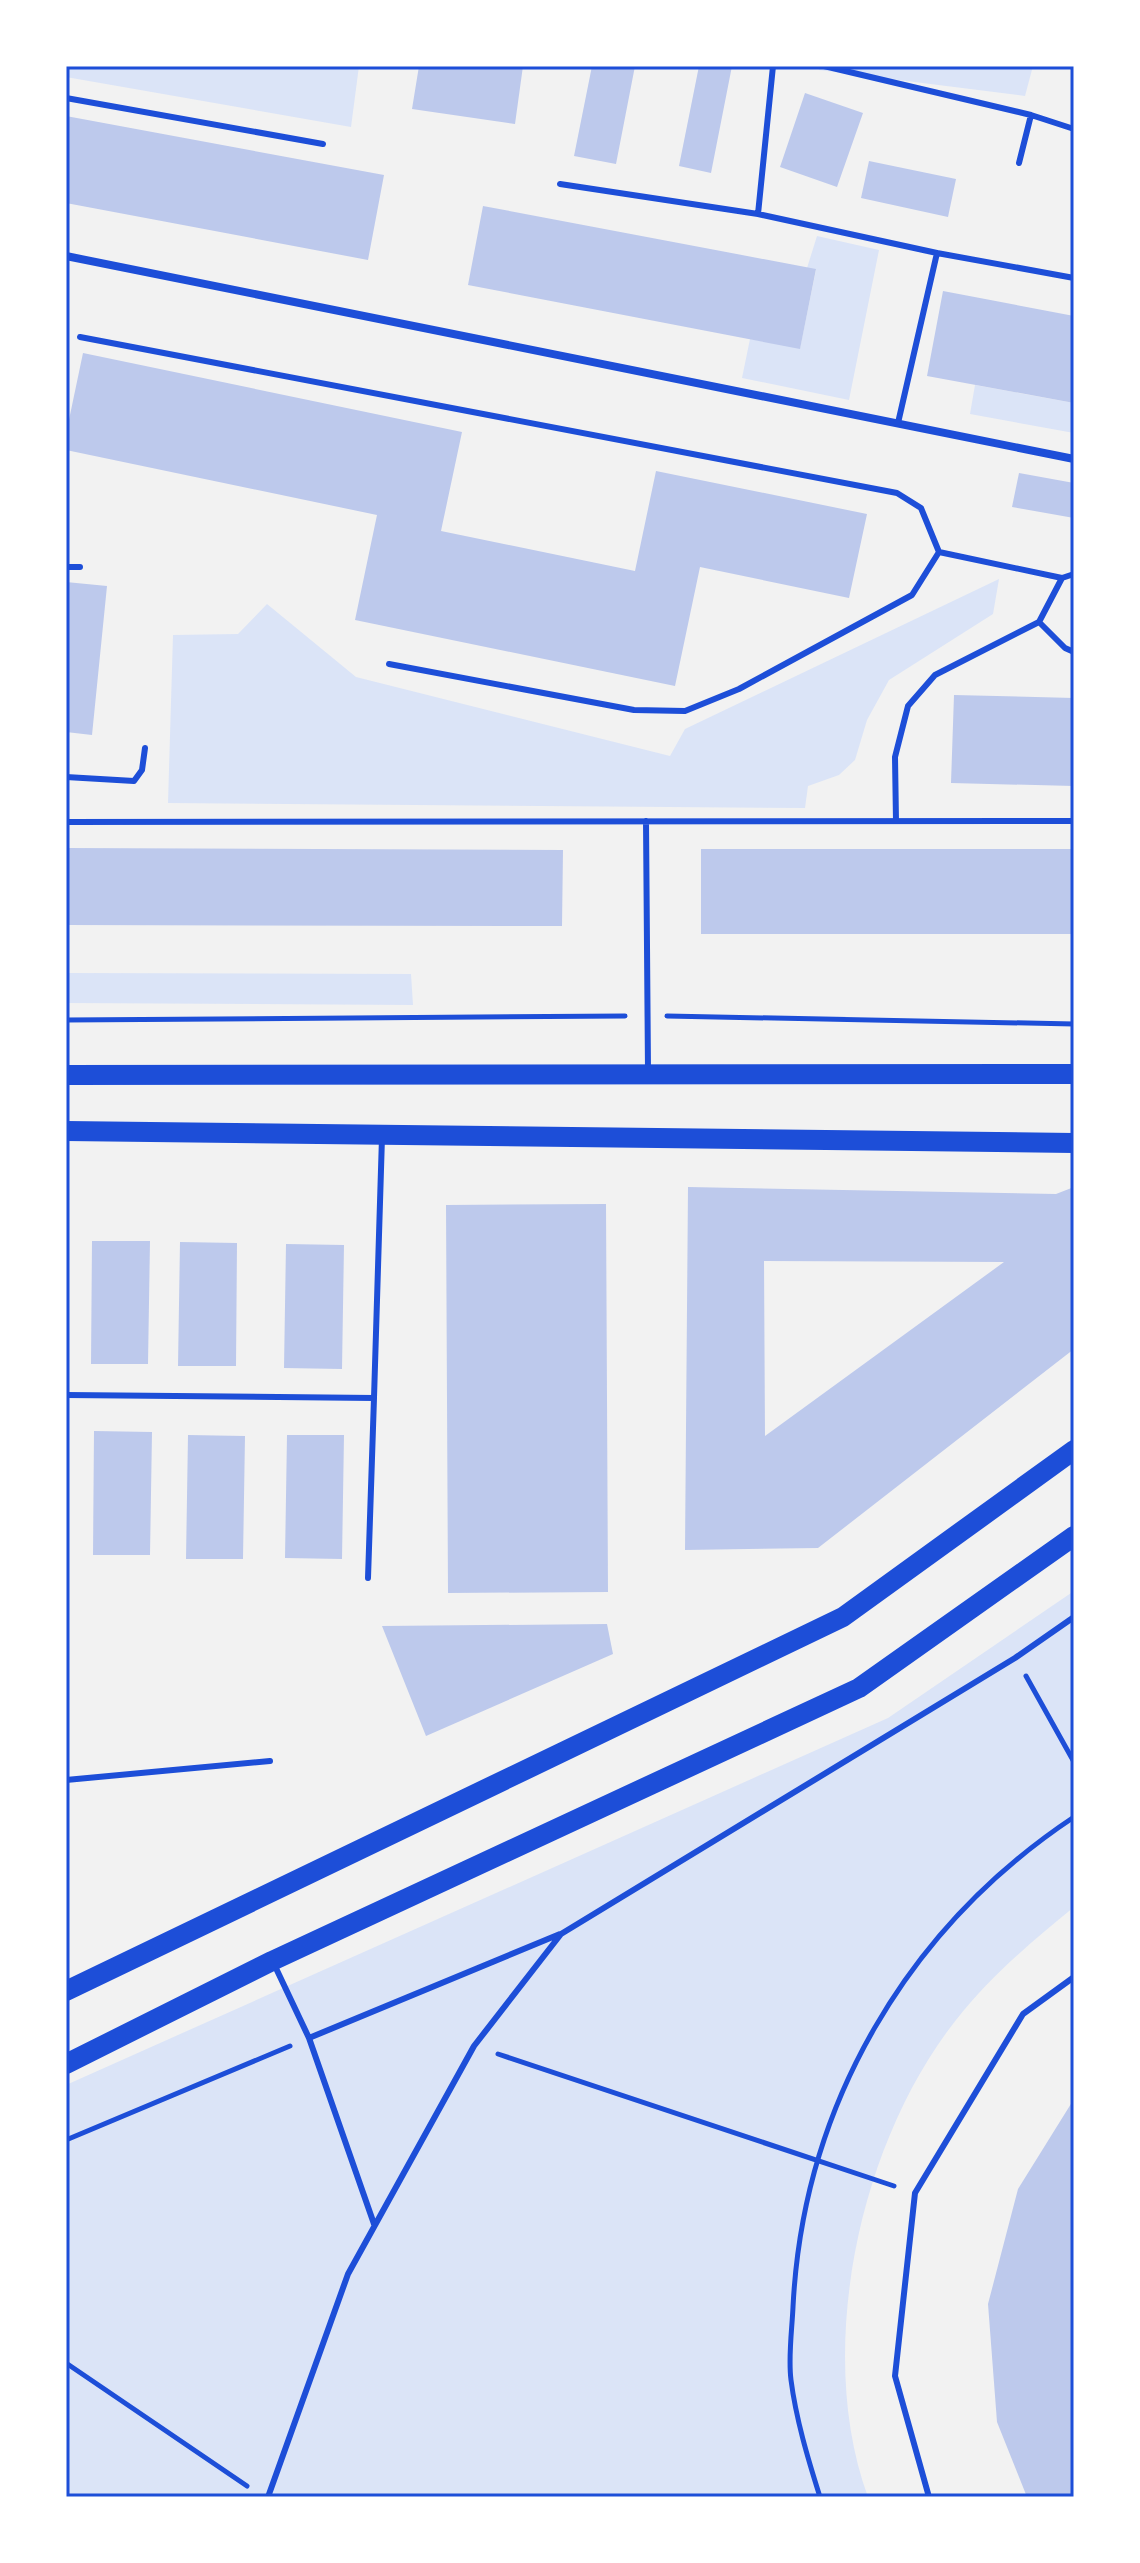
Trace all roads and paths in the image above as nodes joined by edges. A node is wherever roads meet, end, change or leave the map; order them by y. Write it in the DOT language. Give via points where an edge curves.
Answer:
graph roads {
  1 [pos="773,66"];
  2 [pos="824,66"];
  3 [pos="66,98"];
  4 [pos="1031,115"];
  5 [pos="1074,129"];
  6 [pos="323,144"];
  7 [pos="1019,163"];
  8 [pos="560,184"];
  9 [pos="758,214"];
  10 [pos="937,253"];
  11 [pos="66,256"];
  12 [pos="1074,278"];
  13 [pos="80,337"];
  14 [pos="898,423"];
  15 [pos="1074,459"];
  16 [pos="939,552"];
  17 [pos="66,567"];
  18 [pos="80,567"];
  19 [pos="1074,574"];
  20 [pos="1062,578"];
  21 [pos="1039,622"];
  22 [pos="1074,652"];
  23 [pos="389,664"];
  24 [pos="145,748"];
  25 [pos="66,777"];
  26 [pos="646,821"];
  27 [pos="896,821"];
  28 [pos="1074,821"];
  29 [pos="66,822"];
  30 [pos="648,1015"];
  31 [pos="66,1020"];
  32 [pos="1074,1024"];
  33 [pos="1074,1074"];
  34 [pos="66,1075"];
  35 [pos="648,1075"];
  36 [pos="66,1131"];
  37 [pos="382,1135"];
  38 [pos="1074,1143"];
  39 [pos="66,1395"];
  40 [pos="374,1398"];
  41 [pos="1074,1450"];
  42 [pos="1074,1536"];
  43 [pos="368,1578"];
  44 [pos="1074,1617"];
  45 [pos="1015,1658"];
  46 [pos="270,1761"];
  47 [pos="1074,1762"];
  48 [pos="66,1780"];
  49 [pos="1074,1817"];
  50 [pos="561,1934"];
  51 [pos="272,1961"];
  52 [pos="1074,1977"];
  53 [pos="66,1991"];
  54 [pos="309,2038"];
  55 [pos="474,2046"];
  56 [pos="66,2064"];
  57 [pos="66,2140"];
  58 [pos="818,2161"];
  59 [pos="915,2193"];
  60 [pos="374,2224"];
  61 [pos="66,2363"];
  62 [pos="250,2488"];
  63 [pos="268,2497"];
  64 [pos="820,2497"];
  65 [pos="929,2497"];
  1 -- 9 [label="lane"];
  2 -- 4 [label="lane"];
  3 -- 6 [label="lane"];
  4 -- 5 [label="lane"];
  4 -- 7 [label="lane"];
  8 -- 9 [label="lane"];
  9 -- 10 [label="lane"];
  10 -- 12 [label="lane"];
  10 -- 14 [label="lane"];
  11 -- 14 [label="street"];
  13 -- 16 [label="lane" via="897,493 921,508"];
  14 -- 15 [label="street"];
  16 -- 20 [label="lane"];
  16 -- 23 [label="lane" via="912,595 739,689 685,711 634,710"];
  17 -- 18 [label="lane"];
  19 -- 20 [label="lane"];
  20 -- 21 [label="lane"];
  21 -- 22 [label="lane"];
  21 -- 27 [label="lane" via="935,675 908,706 895,757"];
  24 -- 25 [label="lane" via="142,770 134,781"];
  26 -- 27 [label="lane"];
  26 -- 29 [label="lane"];
  26 -- 30 [label="lane"];
  27 -- 28 [label="lane"];
  30 -- 31 [label="path"];
  30 -- 32 [label="path"];
  30 -- 35 [label="lane"];
  33 -- 35 [label="main road"];
  34 -- 35 [label="main road"];
  36 -- 37 [label="main road"];
  37 -- 38 [label="main road"];
  37 -- 40 [label="lane"];
  39 -- 40 [label="lane"];
  40 -- 43 [label="lane"];
  41 -- 53 [label="main road" via="843,1617"];
  42 -- 51 [label="main road" via="859,1688"];
  44 -- 45 [label="lane"];
  45 -- 47 [label="path"];
  45 -- 50 [label="lane"];
  46 -- 48 [label="lane"];
  49 -- 58 [label="path" via="1033,1844 976,1895 907,1974 859,2051"];
  50 -- 54 [label="lane"];
  50 -- 55 [label="lane"];
  51 -- 54 [label="lane"];
  51 -- 56 [label="main road"];
  52 -- 59 [label="lane" via="1023,2014"];
  54 -- 57 [label="path"];
  54 -- 60 [label="lane"];
  55 -- 58 [label="path"];
  55 -- 60 [label="lane"];
  58 -- 59 [label="path"];
  58 -- 64 [label="path" via="796,2258 790,2377"];
  59 -- 65 [label="lane" via="895,2376"];
  60 -- 63 [label="lane" via="348,2274"];
  61 -- 62 [label="path"];
}
